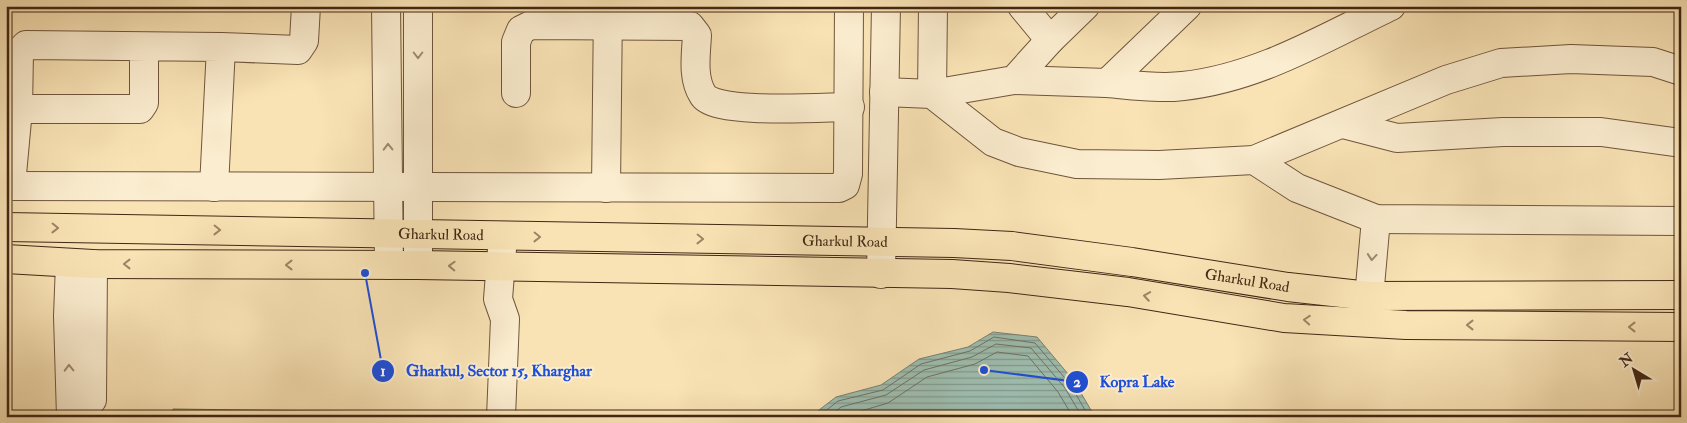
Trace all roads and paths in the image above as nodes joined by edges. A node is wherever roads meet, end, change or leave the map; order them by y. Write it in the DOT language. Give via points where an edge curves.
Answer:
graph roads {
  1 [pos="306,6"];
  2 [pos="386,6"];
  3 [pos="418,6"];
  4 [pos="849,6"];
  5 [pos="886,6"];
  6 [pos="933,6"];
  7 [pos="1022,6"];
  8 [pos="1085,6"];
  9 [pos="1187,6"];
  10 [pos="1391,6"];
  11 [pos="608,16"];
  12 [pos="1050,40"];
  13 [pos="144,47"];
  14 [pos="221,47"];
  15 [pos="1681,71"];
  16 [pos="1014,80"];
  17 [pos="1107,83"];
  18 [pos="884,92"];
  19 [pos="516,93"];
  20 [pos="932,94"];
  21 [pos="850,107"];
  22 [pos="18,109"];
  23 [pos="1343,124"];
  24 [pos="1681,143"];
  25 [pos="1254,160"];
  26 [pos="8,186"];
  27 [pos="214,187"];
  28 [pos="388,187"];
  29 [pos="419,188"];
  30 [pos="606,188"];
  31 [pos="1376,219"];
  32 [pos="1681,221"];
  33 [pos="6,227"];
  34 [pos="389,234"];
  35 [pos="419,234"];
  36 [pos="503,236"];
  37 [pos="881,242"];
  38 [pos="6,259"];
  39 [pos="81,264"];
  40 [pos="418,265"];
  41 [pos="389,266"];
  42 [pos="500,268"];
  43 [pos="881,274"];
  44 [pos="1369,296"];
  45 [pos="1681,296"];
  46 [pos="80,316"];
  47 [pos="1367,324"];
  48 [pos="1681,327"];
  49 [pos="92,400"];
  50 [pos="495,414"];
  51 [pos="71,417"];
  1 -- 14 [label="street" via="304,41 298,50"];
  28 -- 2 [label="street, one-way"];
  3 -- 29 [label="street, one-way"];
  4 -- 21 [label="street"];
  5 -- 18 [label="street"];
  6 -- 20 [label="street"];
  7 -- 12 [label="street"];
  8 -- 12 [label="street"];
  9 -- 17 [label="street"];
  10 -- 17 [label="street" via="1268,66 1219,81 1181,86"];
  11 -- 19 [label="street" via="531,25 521,30 516,42"];
  11 -- 21 [label="street" via="690,26 697,35 695,73 703,97 716,105 741,108"];
  11 -- 30 [label="street"];
  12 -- 16 [label="street"];
  13 -- 14 [label="street"];
  13 -- 22 [label="street" via="26,45 19,52"];
  13 -- 22 [label="street" via="144,102 140,109"];
  14 -- 27 [label="street"];
  15 -- 23 [label="street" via="1653,62 1571,59 1500,63 1446,80"];
  16 -- 17 [label="street"];
  16 -- 20 [label="street"];
  18 -- 20 [label="street"];
  18 -- 37 [label="street"];
  20 -- 25 [label="street" via="993,142 1019,152 1077,164 1159,165"];
  21 -- 30 [label="street" via="848,174 845,185 839,188"];
  22 -- 26 [label="street"];
  23 -- 24 [label="street" via="1397,138 1503,132 1601,132"];
  23 -- 25 [label="street"];
  25 -- 31 [label="street" via="1297,188"];
  26 -- 27 [label="street"];
  27 -- 28 [label="street"];
  28 -- 29 [label="street"];
  28 -- 34 [label="street"];
  29 -- 30 [label="street"];
  29 -- 35 [label="street"];
  31 -- 32 [label="street"];
  31 -- 44 [label="street, one-way"];
  33 -- 34 [label="main road, Gharkul Road, one-way"];
  34 -- 35 [label="main road, Gharkul Road"];
  34 -- 41 [label="street"];
  35 -- 36 [label="main road, Gharkul Road"];
  35 -- 40 [label="street"];
  36 -- 37 [label="main road, Gharkul Road, one-way"];
  36 -- 42 [label="street"];
  37 -- 43 [label="street"];
  37 -- 44 [label="main road, Gharkul Road" via="1012,246 1288,288"];
  38 -- 39 [label="main road, Gharkul Road"];
  41 -- 39 [label="main road, Gharkul Road, one-way"];
  39 -- 46 [label="street"];
  40 -- 41 [label="main road, Gharkul Road"];
  42 -- 40 [label="main road, Gharkul Road, one-way"];
  42 -- 43 [label="main road, Gharkul Road"];
  42 -- 50 [label="street" via="498,299 505,319 496,333"];
  47 -- 43 [label="main road, Gharkul Road, one-way" via="1284,318 1128,292 1009,278"];
  44 -- 45 [label="main road, Gharkul Road"];
  44 -- 47 [label="street"];
  46 -- 49 [label="street"];
  51 -- 46 [label="street, one-way"];
  48 -- 47 [label="main road, Gharkul Road, one-way"];
}
